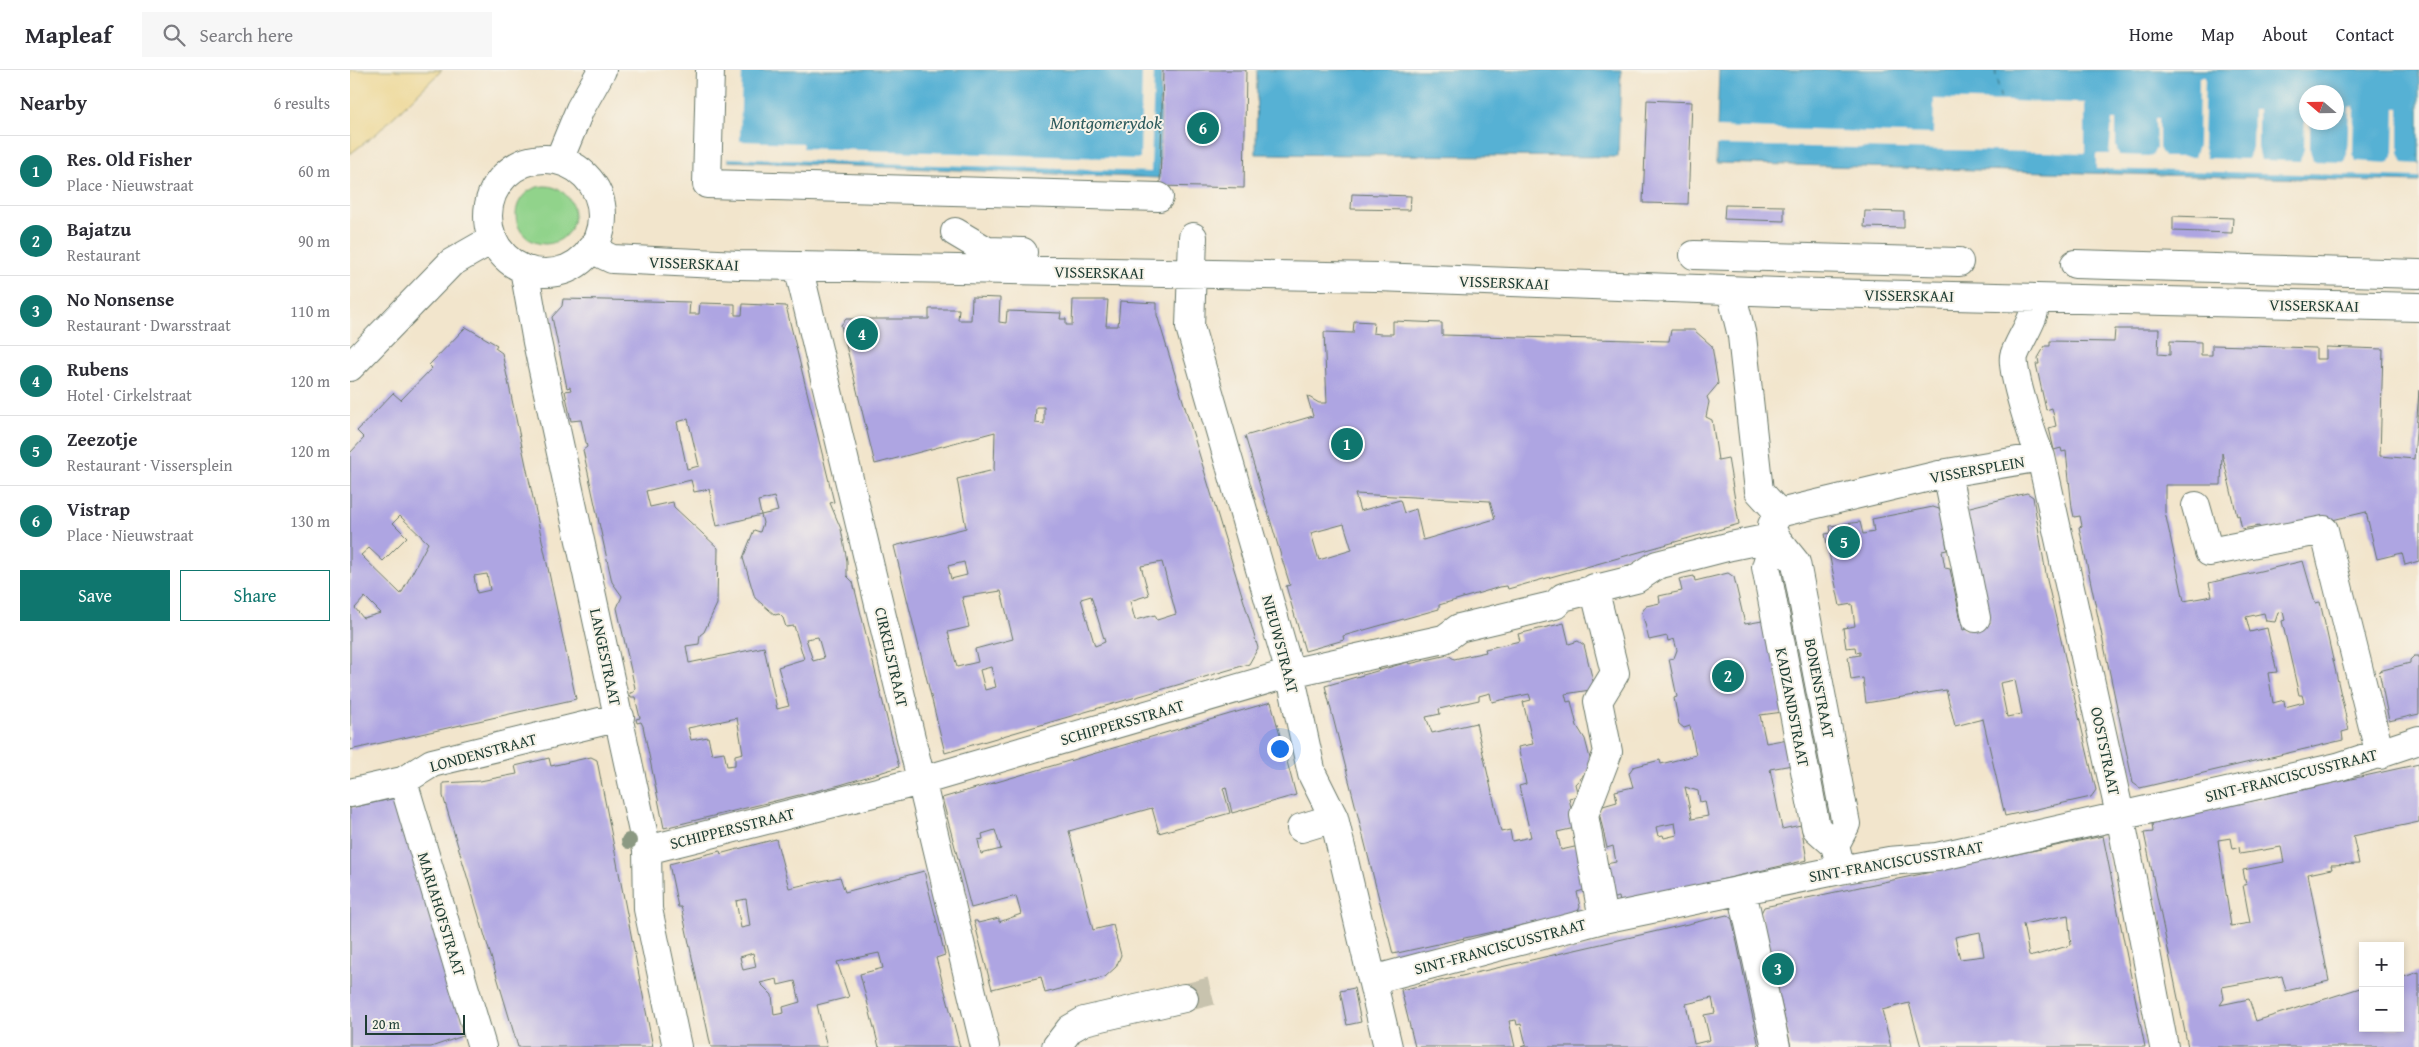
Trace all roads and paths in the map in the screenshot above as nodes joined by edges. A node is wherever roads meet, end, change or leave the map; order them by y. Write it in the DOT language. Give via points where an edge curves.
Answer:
graph roads {
  1 [pos="602,70"];
  2 [pos="710,70"];
  3 [pos="559,160"];
  4 [pos="1159,197"];
  5 [pos="955,232"];
  6 [pos="1193,237"];
  7 [pos="493,239"];
  8 [pos="591,249"];
  9 [pos="1122,254"];
  10 [pos="1694,255"];
  11 [pos="1959,262"];
  12 [pos="2074,264"];
  13 [pos="798,266"];
  14 [pos="524,268"];
  15 [pos="1191,274"];
  16 [pos="2419,274"];
  17 [pos="1731,291"];
  18 [pos="2036,298"];
  19 [pos="2419,307"];
  20 [pos="350,367"];
  21 [pos="2041,457"];
  22 [pos="1947,473"];
  23 [pos="2196,506"];
  24 [pos="1777,525"];
  25 [pos="1594,588"];
  26 [pos="1976,618"];
  27 [pos="1290,672"];
  28 [pos="620,717"];
  29 [pos="2419,740"];
  30 [pos="2380,755"];
  31 [pos="403,781"];
  32 [pos="922,781"];
  33 [pos="350,793"];
  34 [pos="2120,815"];
  35 [pos="1334,818"];
  36 [pos="1301,828"];
  37 [pos="647,850"];
  38 [pos="1838,857"];
  39 [pos="1742,891"];
  40 [pos="1603,918"];
  41 [pos="1372,980"];
  42 [pos="1184,998"];
  43 [pos="482,1047"];
  44 [pos="677,1047"];
  45 [pos="985,1047"];
  46 [pos="1056,1047"];
  47 [pos="1388,1047"];
  48 [pos="1776,1047"];
  49 [pos="2164,1047"];
  1 -- 3 [label="street" via="580,109"];
  2 -- 4 [label="street" via="707,184"];
  3 -- 7 [label="street" via="528,162 514,168 502,179 489,208"];
  3 -- 8 [label="street" via="586,176 601,203 599,235"];
  5 -- 9 [label="street" via="987,251"];
  6 -- 15 [label="street, NIEUWSTRAAT"];
  7 -- 14 [label="street" via="511,262"];
  7 -- 20 [label="street" via="451,263"];
  8 -- 13 [label="street, VISSERSKAAI" via="612,259"];
  8 -- 14 [label="street" via="580,261 554,272"];
  10 -- 11 [label="street, VISSERSKAAI"];
  12 -- 16 [label="street, VISSERSKAAI"];
  13 -- 15 [label="street, VISSERSKAAI"];
  13 -- 32 [label="street, CIRKELSTRAAT"];
  14 -- 28 [label="street, LANGESTRAAT" via="537,342"];
  15 -- 17 [label="street, VISSERSKAAI" via="1378,277"];
  15 -- 27 [label="street, NIEUWSTRAAT" via="1190,327"];
  17 -- 18 [label="street, VISSERSKAAI"];
  17 -- 24 [label="street" via="1742,336 1759,491"];
  18 -- 19 [label="street, VISSERSKAAI"];
  18 -- 21 [label="street, VISSERSPLEIN" via="2036,309 2013,358 2028,428"];
  21 -- 22 [label="street, VISSERSPLEIN"];
  21 -- 34 [label="street, OOSTSTRAAT"];
  22 -- 24 [label="street, VISSERSPLEIN"];
  22 -- 26 [label="street"];
  23 -- 30 [label="street" via="2209,552 2324,530"];
  24 -- 25 [label="street, SCHIPPERSSTRAAT" via="1731,546 1657,565 1636,579"];
  24 -- 38 [label="street, KADZANDSTRAAT" via="1766,567 1816,828"];
  25 -- 27 [label="street, SCHIPPERSSTRAAT" via="1563,597 1555,605 1459,628 1444,639"];
  25 -- 40 [label="street" via="1615,673 1598,701 1608,752 1584,816"];
  27 -- 32 [label="street, SCHIPPERSSTRAAT"];
  27 -- 35 [label="street, NIEUWSTRAAT" via="1312,774"];
  28 -- 31 [label="street, LONDENSTRAAT" via="432,763"];
  28 -- 37 [label="street, LANGESTRAAT"];
  29 -- 30 [label="street, SINT-FRANCISCUSSTRAAT"];
  30 -- 34 [label="street, SINT-FRANCISCUSSTRAAT"];
  31 -- 33 [label="street, LONDENSTRAAT"];
  31 -- 43 [label="street, MARIAHOFSTRAAT"];
  32 -- 37 [label="street, SCHIPPERSSTRAAT"];
  32 -- 45 [label="street, CIRKELSTRAAT"];
  34 -- 38 [label="street, SINT-FRANCISCUSSTRAAT" via="1937,857 1889,861"];
  34 -- 49 [label="street, OOSTSTRAAT"];
  35 -- 36 [label="street"];
  35 -- 41 [label="street, NIEUWSTRAAT"];
  37 -- 44 [label="street, LANGESTRAAT" via="648,909"];
  38 -- 39 [label="street, SINT-FRANCISCUSSTRAAT"];
  39 -- 40 [label="street, SINT-FRANCISCUSSTRAAT"];
  39 -- 48 [label="street"];
  40 -- 41 [label="street, SINT-FRANCISCUSSTRAAT"];
  41 -- 47 [label="street, NIEUWSTRAAT"];
  42 -- 46 [label="street" via="1084,1021 1070,1029"];
}
